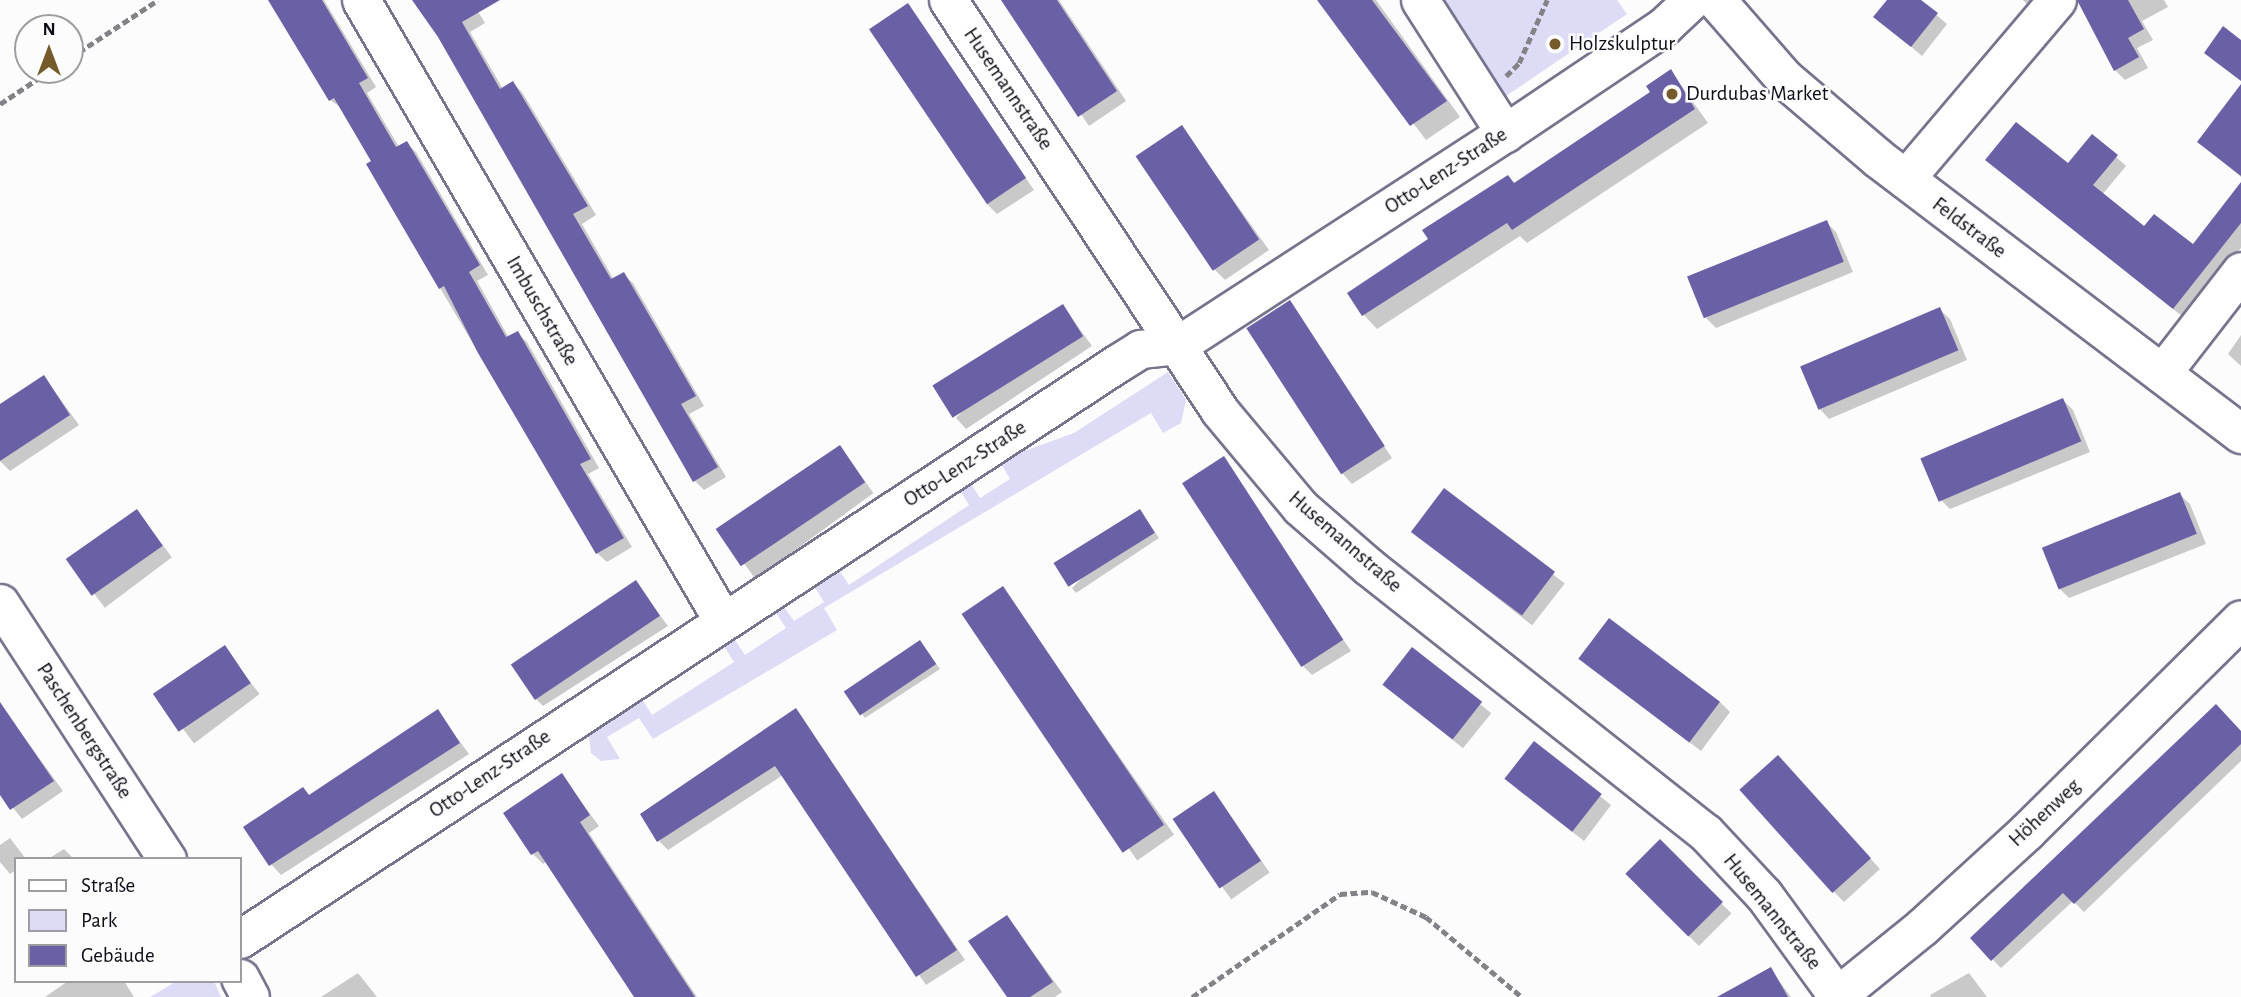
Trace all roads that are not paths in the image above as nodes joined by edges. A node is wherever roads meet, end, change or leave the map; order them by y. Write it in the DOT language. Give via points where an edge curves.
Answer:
graph roads {
  1 [pos="362,0"];
  2 [pos="948,0"];
  3 [pos="1420,0"];
  4 [pos="1692,0"];
  5 [pos="1716,0"];
  6 [pos="2057,0"];
  7 [pos="1505,133"];
  8 [pos="1905,179"];
  9 [pos="2241,271"];
  10 [pos="1178,345"];
  11 [pos="2162,373"];
  12 [pos="2241,434"];
  13 [pos="0,603"];
  14 [pos="2241,619"];
  15 [pos="723,621"];
  16 [pos="166,857"];
  17 [pos="242,938"];
  18 [pos="1838,996"];
  1 -- 15 [label="street, Imbuschstraße"];
  2 -- 10 [label="street, Husemannstraße"];
  3 -- 7 [label="street"];
  4 -- 7 [label="street, Otto-Lenz-Straße" via="1664,26"];
  5 -- 8 [label="main road, Feldstraße" via="1785,79"];
  6 -- 8 [label="street"];
  7 -- 10 [label="street, Otto-Lenz-Straße"];
  8 -- 11 [label="main road, Feldstraße"];
  9 -- 11 [label="street"];
  10 -- 15 [label="street, Otto-Lenz-Straße" via="1140,349"];
  10 -- 18 [label="street, Husemannstraße" via="1232,428 1300,507 1369,567 1705,832 1764,895"];
  11 -- 12 [label="main road, Feldstraße"];
  13 -- 16 [label="street, Paschenbergstraße"];
  14 -- 18 [label="street, Höhenweg" via="2036,822 1922,927"];
  15 -- 17 [label="street, Otto-Lenz-Straße"];
}
